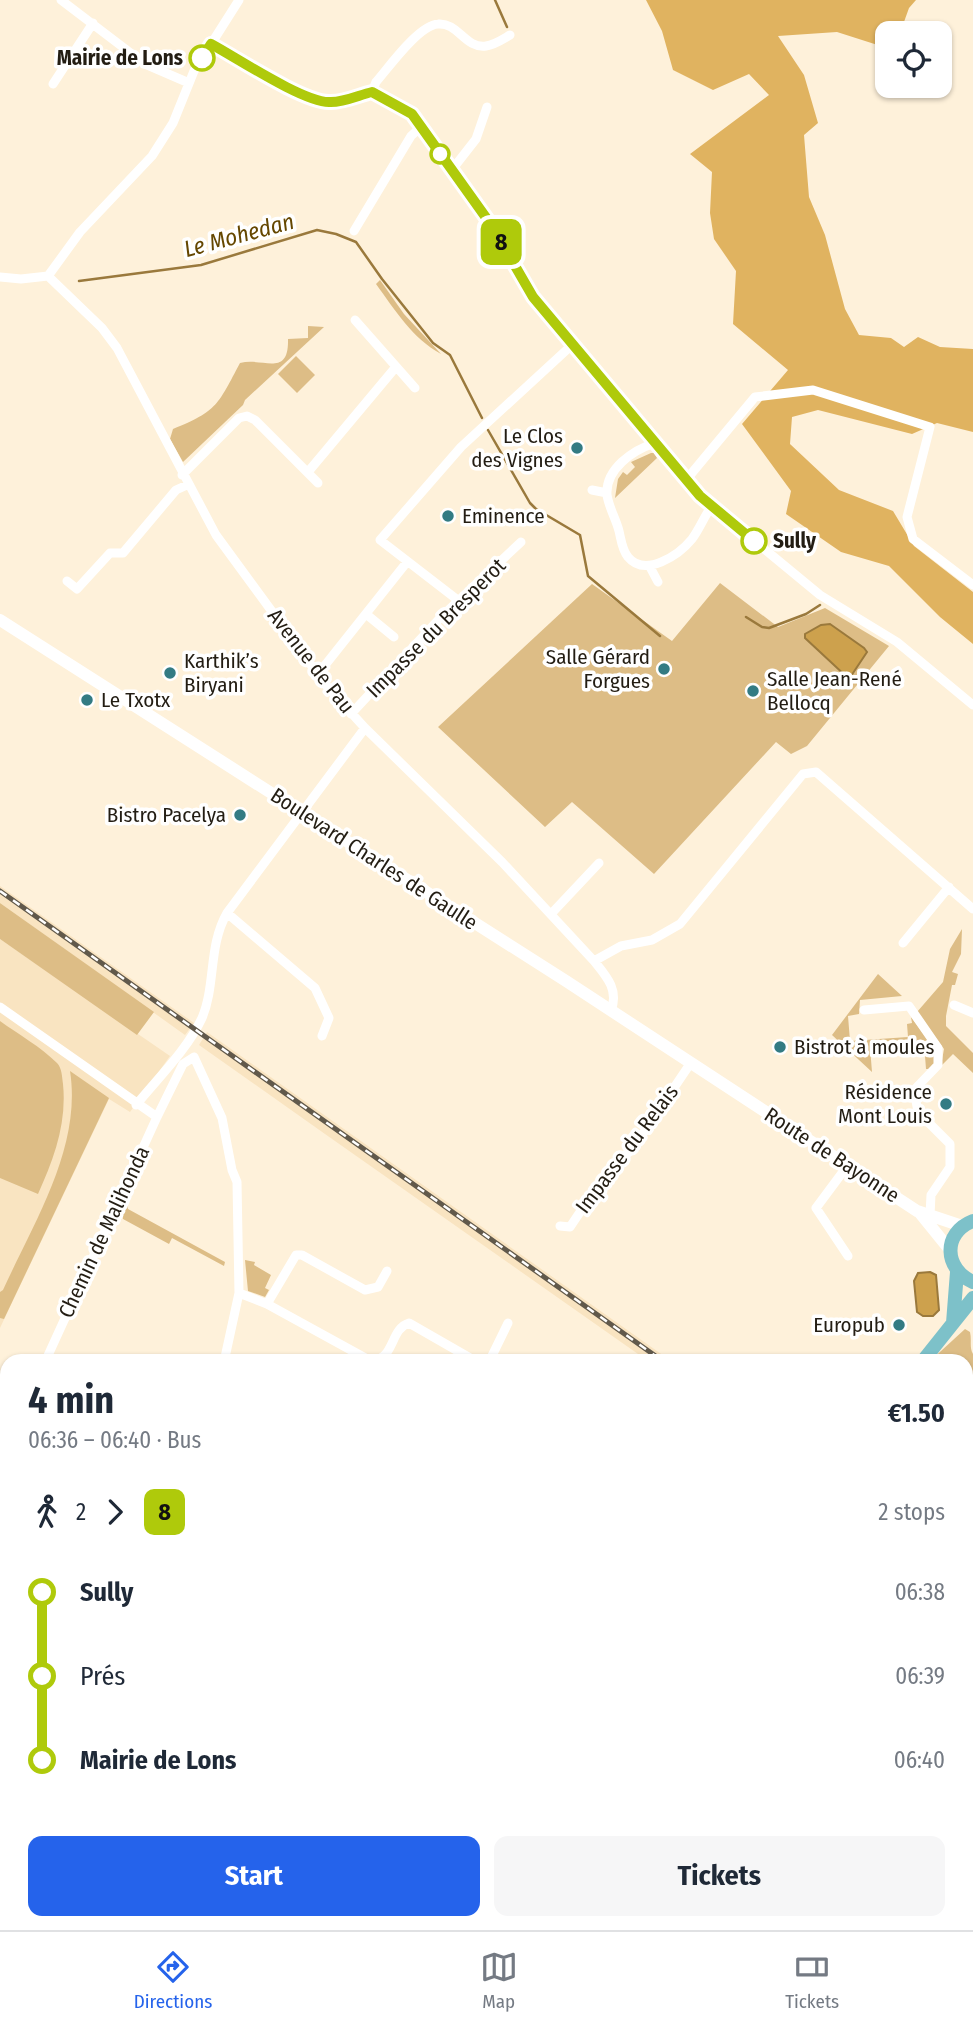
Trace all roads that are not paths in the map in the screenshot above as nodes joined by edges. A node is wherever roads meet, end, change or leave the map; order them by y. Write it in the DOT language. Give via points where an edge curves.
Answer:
graph roads {
  1 [pos="61,0"];
  2 [pos="239,0"];
  3 [pos="93,23"];
  4 [pos="510,35"];
  5 [pos="211,44"];
  6 [pos="189,83"];
  7 [pos="53,84"];
  8 [pos="372,92"];
  9 [pos="487,107"];
  10 [pos="422,126"];
  11 [pos="451,171"];
  12 [pos="354,231"];
  13 [pos="48,276"];
  14 [pos="0,277"];
  15 [pos="355,320"];
  16 [pos="573,344"];
  17 [pos="395,368"];
  18 [pos="415,388"];
  19 [pos="655,443"];
  20 [pos="308,472"];
  21 [pos="182,475"];
  22 [pos="686,480"];
  23 [pos="318,482"];
  24 [pos="187,485"];
  25 [pos="592,490"];
  26 [pos="607,493"];
  27 [pos="711,507"];
  28 [pos="522,542"];
  29 [pos="407,562"];
  30 [pos="650,567"];
  31 [pos="67,581"];
  32 [pos="658,582"];
  33 [pos="973,585"];
  34 [pos="459,601"];
  35 [pos="366,614"];
  36 [pos="0,620"];
  37 [pos="394,637"];
  38 [pos="318,674"];
  39 [pos="973,705"];
  40 [pos="352,714"];
  41 [pos="365,728"];
  42 [pos="301,812"];
  43 [pos="599,863"];
  44 [pos="949,887"];
  45 [pos="973,909"];
  46 [pos="227,913"];
  47 [pos="551,914"];
  48 [pos="903,943"];
  49 [pos="594,961"];
  50 [pos="954,1005"];
  51 [pos="0,1007"];
  52 [pos="864,1010"];
  53 [pos="611,1011"];
  54 [pos="973,1013"];
  55 [pos="322,1036"];
  56 [pos="690,1064"];
  57 [pos="746,1100"];
  58 [pos="136,1105"];
  59 [pos="157,1118"];
  60 [pos="152,1128"];
  61 [pos="848,1165"];
  62 [pos="924,1213"];
  63 [pos="967,1224"];
  64 [pos="561,1226"];
  65 [pos="950,1250"];
  66 [pos="848,1256"];
  67 [pos="387,1271"];
  68 [pos="957,1272"];
  69 [pos="973,1282"];
  70 [pos="239,1293"];
  71 [pos="973,1298"];
  72 [pos="267,1304"];
  73 [pos="508,1323"];
  74 [pos="953,1323"];
  75 [pos="51,1354"];
  76 [pos="226,1354"];
  77 [pos="358,1354"];
  78 [pos="387,1354"];
  79 [pos="463,1354"];
  80 [pos="493,1354"];
  81 [pos="928,1354"];
  1 -- 3 [label="street"];
  2 -- 5 [label="street"];
  3 -- 6 [label="street" via="145,64"];
  3 -- 7 [label="street"];
  4 -- 8 [label="street" via="487,46 474,46 449,26 438,24 421,31"];
  5 -- 6 [label="street"];
  5 -- 8 [label="street" via="316,99 330,103"];
  6 -- 13 [label="street" via="173,123 152,156 80,232"];
  8 -- 10 [label="street" via="406,110"];
  9 -- 11 [label="street" via="476,139"];
  10 -- 11 [label="street"];
  10 -- 12 [label="street" via="411,136"];
  11 -- 16 [label="street" via="492,226 533,297"];
  13 -- 14 [label="street"];
  13 -- 21 [label="street, Avenue de Pau" via="117,348"];
  15 -- 17 [label="street"];
  16 -- 19 [label="street"];
  16 -- 29 [label="street" via="461,447 380,540"];
  17 -- 18 [label="street"];
  17 -- 20 [label="street"];
  19 -- 22 [label="street"];
  19 -- 26 [label="street" via="623,460"];
  20 -- 21 [label="street" via="247,416 239,418"];
  20 -- 23 [label="street"];
  21 -- 24 [label="street, Avenue de Pau"];
  22 -- 27 [label="street"];
  22 -- 33 [label="street" via="755,397 813,390 930,427 907,517 913,538"];
  24 -- 31 [label="street" via="176,490 123,553 110,553 77,589"];
  24 -- 38 [label="street, Avenue de Pau" via="232,560"];
  25 -- 26 [label="street"];
  26 -- 30 [label="street" via="628,557"];
  27 -- 30 [label="street" via="683,548"];
  27 -- 39 [label="street" via="820,595 897,642"];
  28 -- 34 [label="street, Impasse du Bresperot"];
  29 -- 34 [label="street"];
  29 -- 35 [label="street"];
  30 -- 32 [label="street"];
  34 -- 40 [label="street, Impasse du Bresperot"];
  35 -- 37 [label="street"];
  35 -- 38 [label="street"];
  36 -- 42 [label="main road, Boulevard Charles de Gaulle"];
  38 -- 40 [label="street, Avenue de Pau"];
  40 -- 41 [label="street, Avenue de Pau"];
  41 -- 42 [label="street"];
  41 -- 47 [label="street, Avenue de Pau"];
  42 -- 46 [label="street"];
  42 -- 53 [label="main road, Boulevard Charles de Gaulle"];
  43 -- 47 [label="street"];
  44 -- 45 [label="street"];
  44 -- 48 [label="street"];
  44 -- 49 [label="street" via="811,771 803,774 680,924 652,940 621,946"];
  46 -- 55 [label="street" via="315,988 329,1018"];
  46 -- 58 [label="street" via="215,944 202,1017 186,1045"];
  47 -- 49 [label="street, Avenue de Pau"];
  49 -- 53 [label="street, Avenue de Pau" via="614,993"];
  50 -- 54 [label="street"];
  51 -- 58 [label="street"];
  52 -- 62 [label="street" via="909,1006 938,1048 938,1065 914,1090 918,1112 950,1144 950,1167 930,1195"];
  53 -- 56 [label="main road, Boulevard Charles de Gaulle"];
  56 -- 57 [label="main road, Boulevard Charles de Gaulle"];
  56 -- 64 [label="street, Impasse du Relais" via="632,1150 611,1166 570,1227"];
  57 -- 61 [label="main road, Route de Bayonne"];
  58 -- 59 [label="street"];
  58 -- 60 [label="street, Chemin de Malihonda"];
  59 -- 60 [label="street"];
  59 -- 70 [label="street" via="183,1064 194,1056 222,1118 237,1182"];
  60 -- 75 [label="street, Chemin de Malihonda"];
  61 -- 62 [label="main road, Route de Bayonne"];
  61 -- 66 [label="street" via="816,1208"];
  62 -- 63 [label="main road, Route de Bayonne"];
  62 -- 65 [label="main road, Route de Bayonne"];
  63 -- 65 [label="main road" via="956,1233"];
  65 -- 68 [label="main road"];
  67 -- 72 [label="street" via="378,1287 365,1290 296,1255"];
  68 -- 69 [label="main road"];
  68 -- 74 [label="main road"];
  70 -- 72 [label="street"];
  70 -- 76 [label="street"];
  71 -- 74 [label="main road"];
  72 -- 77 [label="street"];
  73 -- 80 [label="street"];
  74 -- 81 [label="main road"];
  78 -- 79 [label="street" via="400,1328 409,1323"];
}
